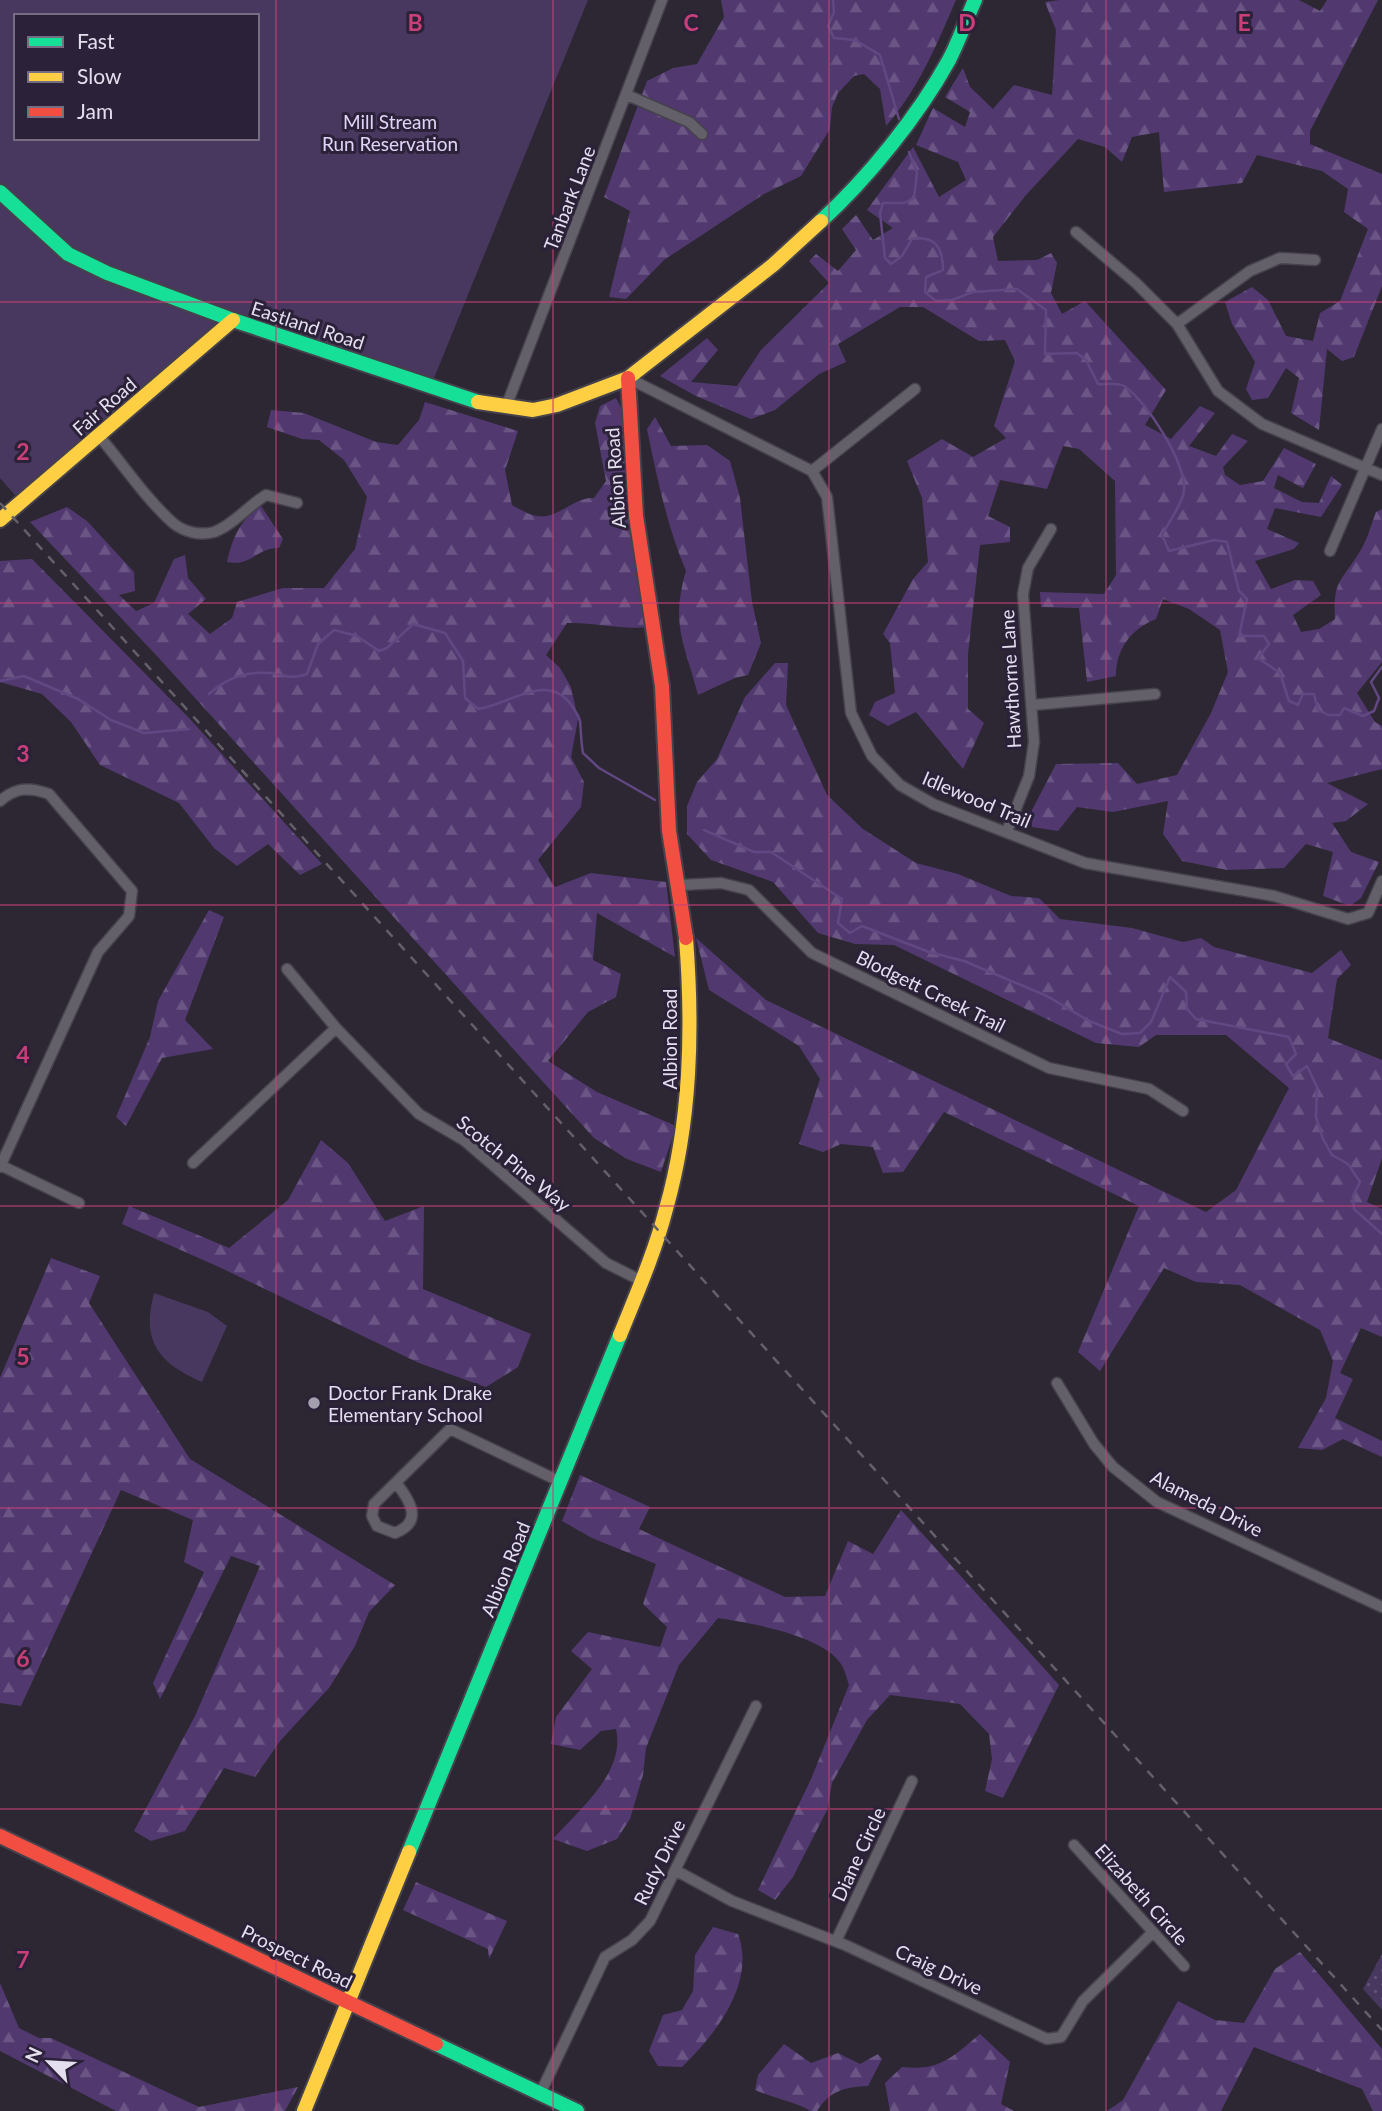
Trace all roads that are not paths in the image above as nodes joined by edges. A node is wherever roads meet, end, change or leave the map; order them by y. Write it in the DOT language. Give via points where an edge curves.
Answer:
graph roads {
  1 [pos="662,0"];
  2 [pos="975,0"];
  3 [pos="627,95"];
  4 [pos="702,134"];
  5 [pos="0,192"];
  6 [pos="1076,232"];
  7 [pos="1315,260"];
  8 [pos="233,320"];
  9 [pos="1177,324"];
  10 [pos="628,377"];
  11 [pos="915,389"];
  12 [pos="506,407"];
  13 [pos="1382,429"];
  14 [pos="99,436"];
  15 [pos="1365,468"];
  16 [pos="812,471"];
  17 [pos="1382,475"];
  18 [pos="298,503"];
  19 [pos="0,520"];
  20 [pos="1051,529"];
  21 [pos="1330,551"];
  22 [pos="1155,694"];
  23 [pos="1033,705"];
  24 [pos="0,801"];
  25 [pos="1007,831"];
  26 [pos="1382,881"];
  27 [pos="680,885"];
  28 [pos="287,969"];
  29 [pos="336,1028"];
  30 [pos="1183,1111"];
  31 [pos="193,1163"];
  32 [pos="0,1166"];
  33 [pos="79,1203"];
  34 [pos="642,1281"];
  35 [pos="1057,1384"];
  36 [pos="561,1482"];
  37 [pos="397,1484"];
  38 [pos="1382,1607"];
  39 [pos="756,1706"];
  40 [pos="912,1781"];
  41 [pos="0,1836"];
  42 [pos="1074,1845"];
  43 [pos="675,1870"];
  44 [pos="1152,1933"];
  45 [pos="836,1941"];
  46 [pos="1184,1966"];
  47 [pos="350,2003"];
  48 [pos="540,2094"];
  49 [pos="303,2111"];
  50 [pos="577,2111"];
  1 -- 3 [label="street, Tanbark Lane"];
  2 -- 10 [label="street" via="949,60 928,94 847,197 773,265"];
  3 -- 4 [label="street" via="689,122"];
  3 -- 12 [label="street, Tanbark Lane"];
  5 -- 8 [label="street, Eastland Road" via="82,262"];
  6 -- 9 [label="street"];
  7 -- 9 [label="street" via="1280,258 1250,271"];
  8 -- 12 [label="street, Eastland Road" via="490,406"];
  8 -- 14 [label="street, Fair Road"];
  9 -- 15 [label="street" via="1219,391 1251,416"];
  10 -- 12 [label="street, Eastland Road" via="557,405 533,410"];
  10 -- 16 [label="street"];
  10 -- 27 [label="street, Albion Road" via="634,499 657,634 668,829"];
  11 -- 16 [label="street"];
  13 -- 15 [label="street"];
  14 -- 18 [label="street" via="174,524 194,533 213,532 230,524 266,495"];
  14 -- 19 [label="street, Fair Road"];
  15 -- 17 [label="street"];
  15 -- 21 [label="street"];
  16 -- 25 [label="street, Idlewood Trail" via="827,497 851,713 872,756 900,785 933,804"];
  20 -- 23 [label="street, Hawthorne Lane" via="1028,568 1023,594"];
  22 -- 23 [label="street"];
  23 -- 25 [label="street, Hawthorne Lane" via="1034,742 1028,776"];
  24 -- 32 [label="street" via="10,792 32,788 50,794 132,891 133,903 129,916 98,952"];
  25 -- 26 [label="street, Idlewood Trail" via="1085,863 1274,896 1348,919 1368,913"];
  27 -- 30 [label="street, Blodgett Creek Trail" via="721,883 749,890 812,953 1049,1068 1149,1089"];
  27 -- 34 [label="street, Albion Road" via="693,1018 689,1094 675,1182"];
  28 -- 29 [label="street, Scotch Pine Way"];
  29 -- 31 [label="street"];
  29 -- 34 [label="street, Scotch Pine Way" via="419,1114 465,1141 607,1263"];
  32 -- 33 [label="street"];
  34 -- 36 [label="street, Albion Road"];
  35 -- 38 [label="street, Alameda Drive" via="1100,1452 1131,1484 1157,1502"];
  36 -- 37 [label="street" via="450,1429"];
  36 -- 47 [label="street, Albion Road"];
  37 -- 37 [label="street" via="374,1504 372,1516 377,1526 395,1533 412,1521 413,1510"];
  39 -- 43 [label="street, Rudy Drive"];
  40 -- 45 [label="street, Diane Circle"];
  41 -- 47 [label="street, Prospect Road"];
  42 -- 44 [label="street, Elizabeth Circle"];
  43 -- 45 [label="street, Craig Drive" via="732,1901"];
  43 -- 48 [label="street, Rudy Drive" via="650,1921 606,1957"];
  44 -- 45 [label="street, Craig Drive" via="1083,2001 1061,2037 1048,2039"];
  44 -- 46 [label="street, Elizabeth Circle"];
  47 -- 48 [label="street, Prospect Road"];
  47 -- 49 [label="street, Albion Road"];
  48 -- 50 [label="street, Prospect Road"];
}
